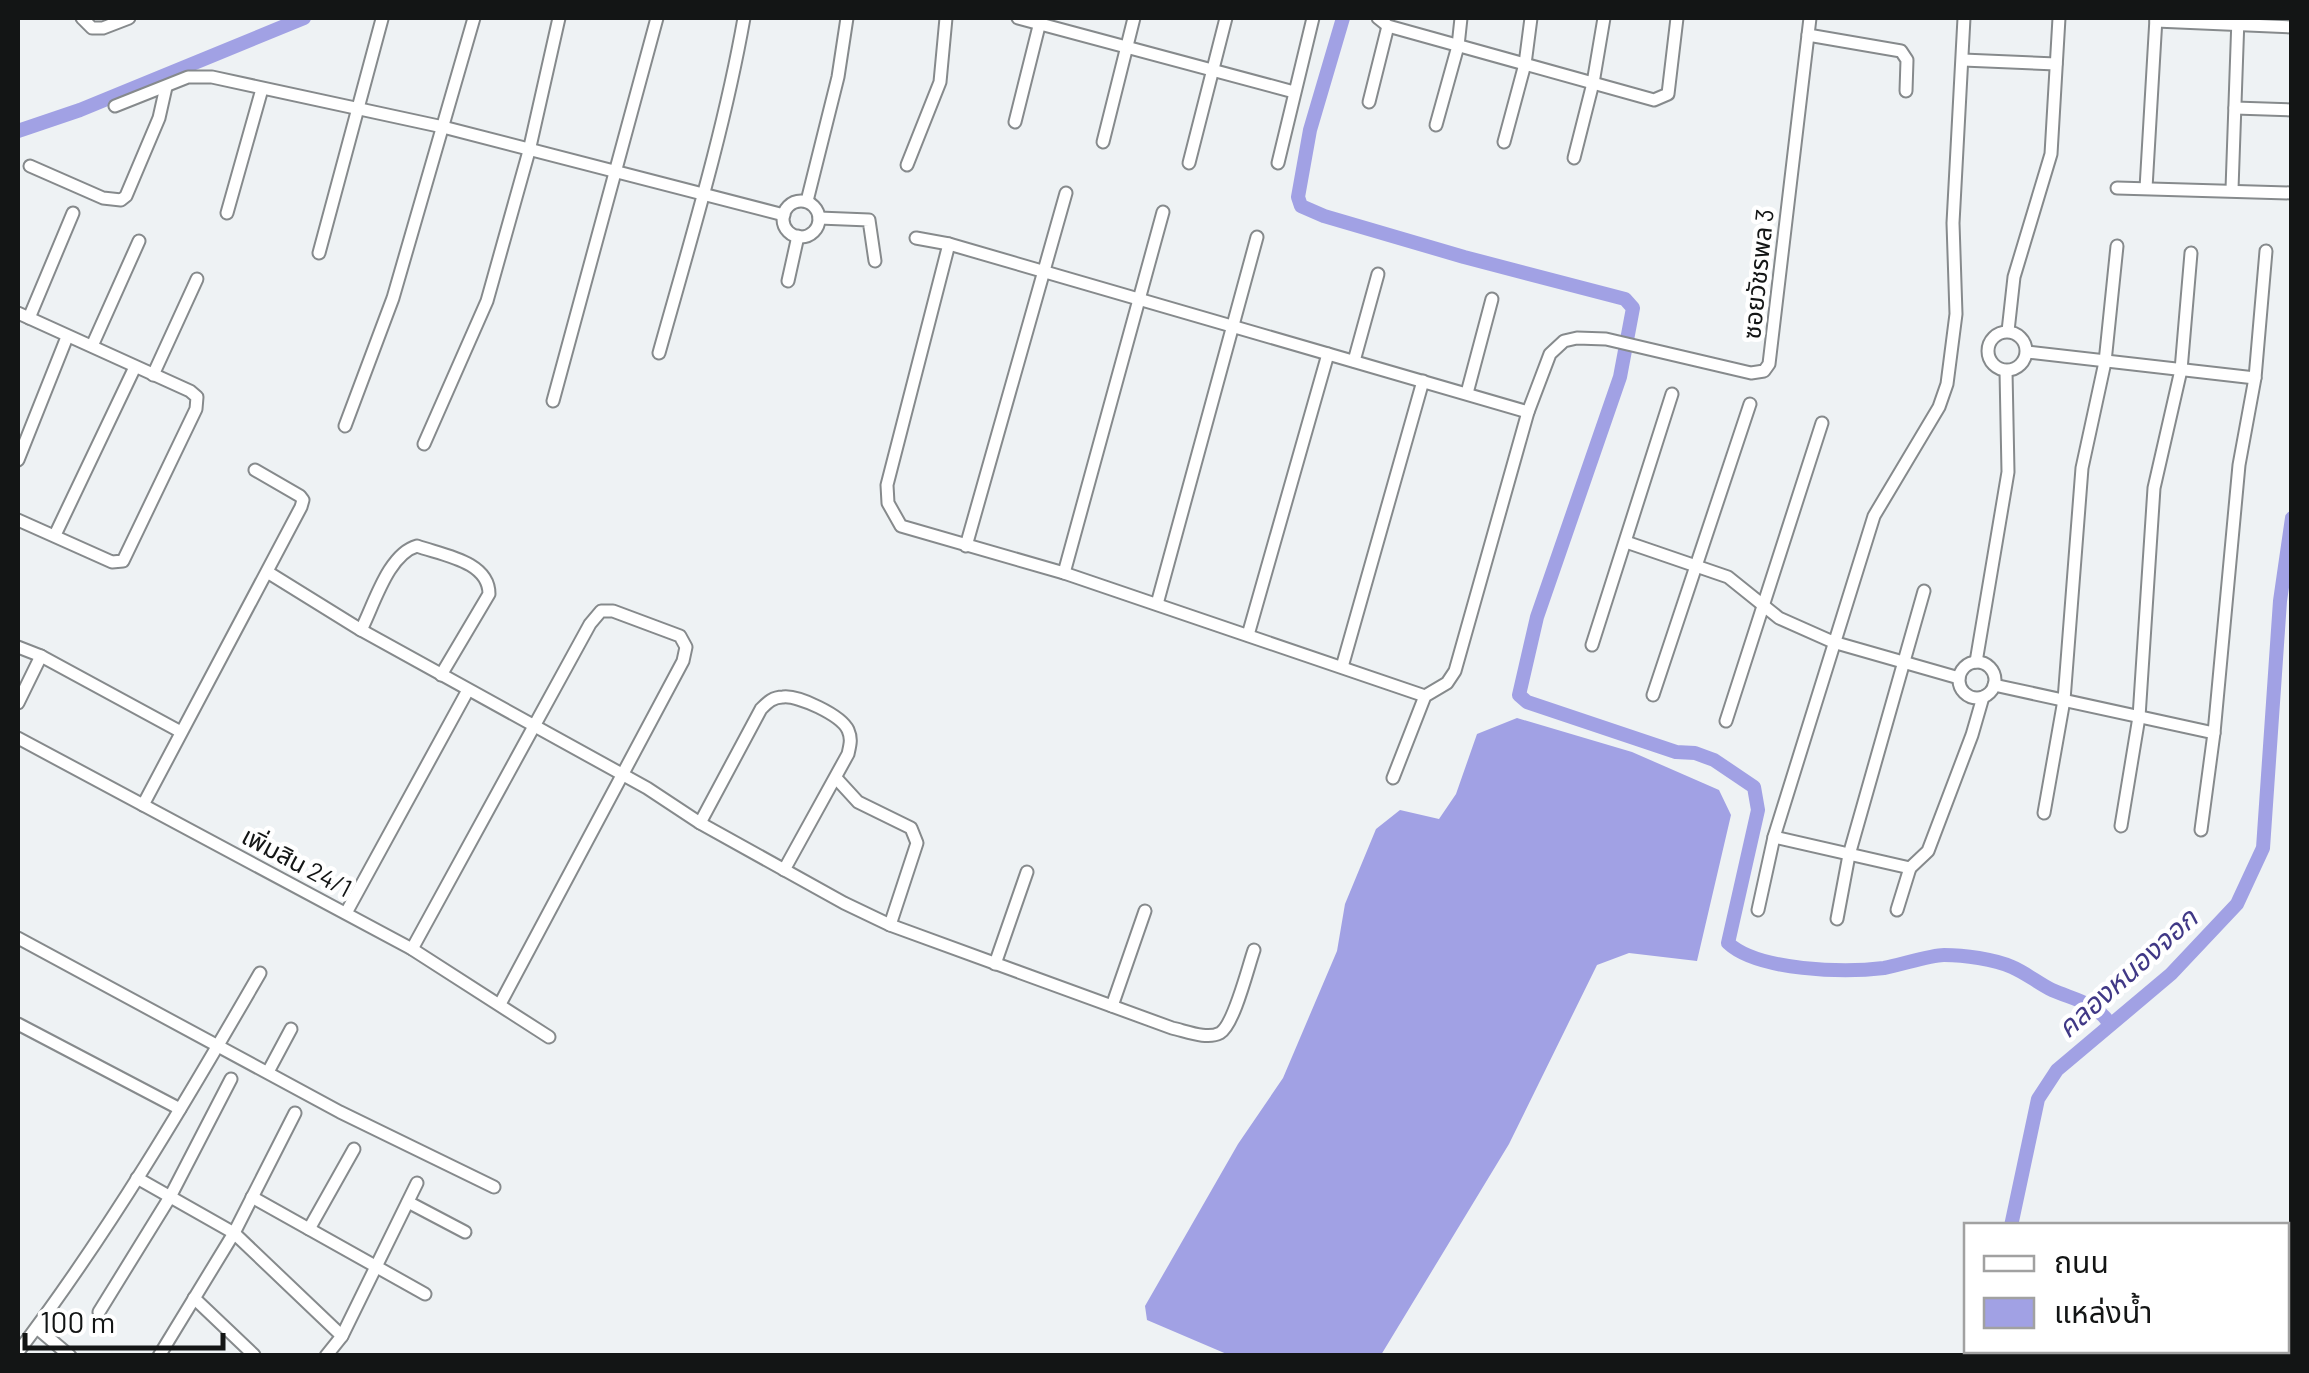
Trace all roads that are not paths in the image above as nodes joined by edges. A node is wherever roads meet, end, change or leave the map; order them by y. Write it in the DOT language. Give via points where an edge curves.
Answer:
graph roads {
  1 [pos="82,18"];
  2 [pos="129,18"];
  3 [pos="474,18"];
  4 [pos="559,18"];
  5 [pos="657,18"];
  6 [pos="744,18"];
  7 [pos="846,18"];
  8 [pos="946,18"];
  9 [pos="1018,18"];
  10 [pos="1134,18"];
  11 [pos="1226,18"];
  12 [pos="1313,18"];
  13 [pos="1460,18"];
  14 [pos="1531,18"];
  15 [pos="1604,18"];
  16 [pos="1677,18"];
  17 [pos="1810,18"];
  18 [pos="1964,18"];
  19 [pos="2059,18"];
  20 [pos="382,19"];
  21 [pos="2156,20"];
  22 [pos="1040,21"];
  23 [pos="2238,21"];
  24 [pos="1383,22"];
  25 [pos="2292,27"];
  26 [pos="1808,34"];
  27 [pos="1126,46"];
  28 [pos="1458,46"];
  29 [pos="1962,60"];
  30 [pos="1525,64"];
  31 [pos="2056,64"];
  32 [pos="1212,70"];
  33 [pos="1594,83"];
  34 [pos="166,87"];
  35 [pos="262,89"];
  36 [pos="1906,90"];
  37 [pos="1294,92"];
  38 [pos="1368,102"];
  39 [pos="115,106"];
  40 [pos="358,108"];
  41 [pos="2235,108"];
  42 [pos="2292,110"];
  43 [pos="1015,122"];
  44 [pos="1436,125"];
  45 [pos="444,127"];
  46 [pos="1102,142"];
  47 [pos="1504,142"];
  48 [pos="529,151"];
  49 [pos="1574,158"];
  50 [pos="1188,163"];
  51 [pos="1278,163"];
  52 [pos="906,165"];
  53 [pos="30,166"];
  54 [pos="614,172"];
  55 [pos="2117,188"];
  56 [pos="2146,188"];
  57 [pos="2232,190"];
  58 [pos="1066,193"];
  59 [pos="2292,193"];
  60 [pos="703,196"];
  61 [pos="806,202"];
  62 [pos="1162,212"];
  63 [pos="73,213"];
  64 [pos="228,213"];
  65 [pos="784,215"];
  66 [pos="819,218"];
  67 [pos="798,236"];
  68 [pos="1257,237"];
  69 [pos="916,238"];
  70 [pos="139,241"];
  71 [pos="948,244"];
  72 [pos="2117,246"];
  73 [pos="2266,251"];
  74 [pos="318,253"];
  75 [pos="2191,253"];
  76 [pos="874,261"];
  77 [pos="1042,274"];
  78 [pos="1378,274"];
  79 [pos="197,279"];
  80 [pos="788,281"];
  81 [pos="1492,299"];
  82 [pos="1137,300"];
  83 [pos="23,315"];
  84 [pos="1232,327"];
  85 [pos="2008,332"];
  86 [pos="67,337"];
  87 [pos="92,346"];
  88 [pos="2027,352"];
  89 [pos="659,353"];
  90 [pos="1328,354"];
  91 [pos="1354,362"];
  92 [pos="2106,362"];
  93 [pos="136,367"];
  94 [pos="2181,370"];
  95 [pos="2006,371"];
  96 [pos="154,375"];
  97 [pos="2255,378"];
  98 [pos="1422,381"];
  99 [pos="1467,394"];
  100 [pos="1672,394"];
  101 [pos="553,400"];
  102 [pos="1750,404"];
  103 [pos="1528,412"];
  104 [pos="1822,423"];
  105 [pos="345,426"];
  106 [pos="424,444"];
  107 [pos="18,460"];
  108 [pos="255,470"];
  109 [pos="18,520"];
  110 [pos="55,535"];
  111 [pos="1626,542"];
  112 [pos="966,546"];
  113 [pos="1695,565"];
  114 [pos="1064,572"];
  115 [pos="269,573"];
  116 [pos="1924,591"];
  117 [pos="1157,604"];
  118 [pos="1765,606"];
  119 [pos="361,630"];
  120 [pos="1248,635"];
  121 [pos="1833,642"];
  122 [pos="1592,646"];
  123 [pos="18,647"];
  124 [pos="42,656"];
  125 [pos="1976,662"];
  126 [pos="1902,664"];
  127 [pos="1342,667"];
  128 [pos="441,675"];
  129 [pos="1959,678"];
  130 [pos="1994,684"];
  131 [pos="468,690"];
  132 [pos="1653,695"];
  133 [pos="1425,696"];
  134 [pos="1983,697"];
  135 [pos="2064,700"];
  136 [pos="18,702"];
  137 [pos="2139,716"];
  138 [pos="1726,721"];
  139 [pos="532,724"];
  140 [pos="181,732"];
  141 [pos="2214,733"];
  142 [pos="18,738"];
  143 [pos="622,775"];
  144 [pos="836,778"];
  145 [pos="1393,778"];
  146 [pos="143,805"];
  147 [pos="2044,813"];
  148 [pos="700,822"];
  149 [pos="2121,826"];
  150 [pos="2200,830"];
  151 [pos="1774,837"];
  152 [pos="1849,856"];
  153 [pos="1910,868"];
  154 [pos="784,870"];
  155 [pos="1027,872"];
  156 [pos="1758,910"];
  157 [pos="1897,910"];
  158 [pos="1145,911"];
  159 [pos="346,913"];
  160 [pos="1837,919"];
  161 [pos="890,925"];
  162 [pos="19,943"];
  163 [pos="412,949"];
  164 [pos="1254,950"];
  165 [pos="994,964"];
  166 [pos="260,973"];
  167 [pos="500,1004"];
  168 [pos="1112,1006"];
  169 [pos="18,1024"];
  170 [pos="290,1029"];
  171 [pos="549,1036"];
  172 [pos="218,1045"];
  173 [pos="268,1072"];
  174 [pos="231,1079"];
  175 [pos="180,1109"];
  176 [pos="295,1114"];
  177 [pos="354,1150"];
  178 [pos="137,1178"];
  179 [pos="417,1183"];
  180 [pos="494,1187"];
  181 [pos="170,1197"];
  182 [pos="252,1197"];
  183 [pos="408,1202"];
  184 [pos="309,1229"];
  185 [pos="234,1232"];
  186 [pos="465,1232"];
  187 [pos="377,1267"];
  188 [pos="424,1294"];
  189 [pos="194,1298"];
  190 [pos="99,1312"];
  191 [pos="37,1328"];
  192 [pos="342,1336"];
  193 [pos="20,1343"];
  194 [pos="254,1355"];
  195 [pos="70,1356"];
  196 [pos="158,1356"];
  197 [pos="326,1356"];
  1 -- 2 [label="street" via="92,28"];
  3 -- 45 [label="street"];
  4 -- 48 [label="street"];
  5 -- 54 [label="street"];
  6 -- 60 [label="street"];
  7 -- 61 [label="street"];
  8 -- 52 [label="street" via="940,82"];
  9 -- 22 [label="street"];
  10 -- 27 [label="street"];
  11 -- 32 [label="street"];
  12 -- 37 [label="street"];
  13 -- 28 [label="street"];
  14 -- 30 [label="street"];
  15 -- 33 [label="street"];
  16 -- 33 [label="street" via="1671,83 1662,98"];
  17 -- 26 [label="street, ซอยวัชรพล 3"];
  18 -- 29 [label="street"];
  19 -- 31 [label="street"];
  20 -- 40 [label="street"];
  21 -- 23 [label="street"];
  21 -- 56 [label="street"];
  22 -- 27 [label="street"];
  22 -- 43 [label="street"];
  23 -- 25 [label="street"];
  23 -- 41 [label="street"];
  24 -- 28 [label="street"];
  24 -- 38 [label="street"];
  26 -- 36 [label="street" via="1901,51"];
  26 -- 103 [label="street, ซอยวัชรพล 3" via="1764,371 1577,338 1550,354"];
  27 -- 32 [label="street"];
  27 -- 46 [label="street"];
  28 -- 30 [label="street"];
  28 -- 44 [label="street"];
  29 -- 31 [label="street"];
  29 -- 121 [label="street" via="1953,223 1956,314 1947,384 1874,516"];
  30 -- 33 [label="street"];
  30 -- 47 [label="street"];
  31 -- 85 [label="street" via="2052,154 2014,277"];
  32 -- 37 [label="street"];
  32 -- 50 [label="street"];
  33 -- 49 [label="street"];
  34 -- 35 [label="street" via="201,76"];
  34 -- 39 [label="street"];
  34 -- 53 [label="street" via="121,200"];
  35 -- 40 [label="street"];
  35 -- 64 [label="street"];
  37 -- 51 [label="street"];
  40 -- 45 [label="street"];
  40 -- 74 [label="street"];
  41 -- 42 [label="street"];
  41 -- 57 [label="street"];
  45 -- 48 [label="street"];
  45 -- 105 [label="street" via="394,298"];
  48 -- 54 [label="street"];
  48 -- 106 [label="street" via="487,301"];
  54 -- 60 [label="street"];
  54 -- 101 [label="street"];
  55 -- 56 [label="street"];
  56 -- 57 [label="street"];
  57 -- 59 [label="street"];
  58 -- 77 [label="street"];
  60 -- 65 [label="street"];
  60 -- 89 [label="street"];
  61 -- 65 [label="street" via="792,203"];
  61 -- 66 [label="street"];
  62 -- 82 [label="street"];
  63 -- 83 [label="street"];
  65 -- 67 [label="street"];
  66 -- 67 [label="street" via="813,232"];
  66 -- 76 [label="street" via="869,220"];
  67 -- 80 [label="street"];
  68 -- 84 [label="street"];
  69 -- 71 [label="street"];
  70 -- 87 [label="street"];
  71 -- 77 [label="street"];
  71 -- 112 [label="street" via="888,502 901,526"];
  72 -- 92 [label="street"];
  73 -- 97 [label="street"];
  75 -- 94 [label="street"];
  77 -- 82 [label="street"];
  77 -- 112 [label="street"];
  78 -- 91 [label="street"];
  79 -- 96 [label="street"];
  81 -- 99 [label="street"];
  82 -- 84 [label="street"];
  82 -- 114 [label="street"];
  83 -- 86 [label="street"];
  84 -- 90 [label="street"];
  84 -- 117 [label="street"];
  85 -- 88 [label="street" via="2018,335"];
  85 -- 95 [label="street" via="1988,346 1991,363"];
  86 -- 87 [label="street"];
  86 -- 107 [label="street"];
  87 -- 93 [label="street"];
  88 -- 92 [label="street"];
  88 -- 95 [label="street" via="2016,369"];
  90 -- 91 [label="street"];
  90 -- 120 [label="street"];
  91 -- 98 [label="street"];
  92 -- 94 [label="street"];
  92 -- 135 [label="street" via="2082,468"];
  93 -- 96 [label="street"];
  93 -- 110 [label="street"];
  94 -- 97 [label="street"];
  94 -- 137 [label="street" via="2154,488"];
  95 -- 125 [label="street" via="2008,472"];
  96 -- 110 [label="street" via="190,391 196,408 132,548 123,561 112,562"];
  97 -- 141 [label="street" via="2239,465"];
  98 -- 99 [label="street"];
  98 -- 127 [label="street"];
  99 -- 103 [label="street"];
  100 -- 111 [label="street"];
  102 -- 113 [label="street"];
  103 -- 133 [label="street" via="1454,671"];
  104 -- 118 [label="street"];
  108 -- 115 [label="street" via="303,500"];
  109 -- 110 [label="street"];
  111 -- 113 [label="street"];
  111 -- 122 [label="street"];
  112 -- 114 [label="street"];
  113 -- 118 [label="street" via="1739,583"];
  113 -- 132 [label="street"];
  114 -- 117 [label="street"];
  115 -- 119 [label="street"];
  115 -- 140 [label="street"];
  116 -- 126 [label="street"];
  117 -- 120 [label="street"];
  118 -- 121 [label="street"];
  118 -- 138 [label="street"];
  119 -- 128 [label="street"];
  119 -- 128 [label="street" via="407,548 480,570 489,594"];
  120 -- 127 [label="street"];
  121 -- 126 [label="street"];
  121 -- 151 [label="street"];
  123 -- 124 [label="street"];
  124 -- 136 [label="street"];
  124 -- 140 [label="street"];
  125 -- 129 [label="street"];
  125 -- 130 [label="street" via="1990,668"];
  126 -- 129 [label="street"];
  126 -- 152 [label="street"];
  127 -- 133 [label="street"];
  128 -- 131 [label="street"];
  129 -- 134 [label="street" via="1964,694"];
  130 -- 134 [label="street"];
  130 -- 135 [label="street"];
  131 -- 139 [label="street"];
  131 -- 159 [label="street"];
  133 -- 145 [label="street"];
  134 -- 153 [label="street" via="1928,851"];
  135 -- 137 [label="street"];
  135 -- 147 [label="street"];
  137 -- 141 [label="street"];
  137 -- 149 [label="street"];
  139 -- 143 [label="street"];
  139 -- 143 [label="street" via="601,611 680,636 683,661"];
  139 -- 163 [label="street"];
  140 -- 146 [label="street"];
  141 -- 150 [label="street"];
  142 -- 146 [label="street, เพิ่มสิน 24/1"];
  143 -- 148 [label="street"];
  143 -- 167 [label="street"];
  144 -- 148 [label="street" via="851,739 846,725 787,696 772,699"];
  144 -- 154 [label="street"];
  144 -- 161 [label="street" via="858,802 916,834"];
  146 -- 159 [label="street, เพิ่มสิน 24/1"];
  148 -- 154 [label="street"];
  151 -- 152 [label="street"];
  151 -- 156 [label="street"];
  152 -- 153 [label="street"];
  152 -- 160 [label="street"];
  153 -- 157 [label="street"];
  154 -- 161 [label="street"];
  155 -- 165 [label="street"];
  158 -- 168 [label="street"];
  159 -- 163 [label="street, เพิ่มสิน 24/1"];
  161 -- 165 [label="street"];
  162 -- 172 [label="street"];
  163 -- 167 [label="street, เพิ่มสิน 24/1"];
  164 -- 168 [label="street" via="1228,1025 1218,1034 1172,1028"];
  165 -- 168 [label="street"];
  166 -- 172 [label="street"];
  167 -- 171 [label="street, เพิ่มสิน 24/1"];
  169 -- 175 [label="street"];
  170 -- 173 [label="street"];
  172 -- 173 [label="street"];
  172 -- 175 [label="street"];
  173 -- 180 [label="street"];
  174 -- 181 [label="street"];
  175 -- 178 [label="street"];
  176 -- 182 [label="street"];
  177 -- 184 [label="street"];
  178 -- 181 [label="street"];
  178 -- 191 [label="street"];
  179 -- 183 [label="street"];
  181 -- 185 [label="street"];
  181 -- 190 [label="street"];
  182 -- 184 [label="street"];
  182 -- 185 [label="street"];
  183 -- 186 [label="street"];
  183 -- 187 [label="street"];
  184 -- 187 [label="street"];
  185 -- 189 [label="street"];
  185 -- 192 [label="street"];
  187 -- 188 [label="street"];
  187 -- 192 [label="street"];
  189 -- 194 [label="street"];
  189 -- 196 [label="street"];
  191 -- 193 [label="street"];
  191 -- 195 [label="street"];
  192 -- 197 [label="street"];
}
